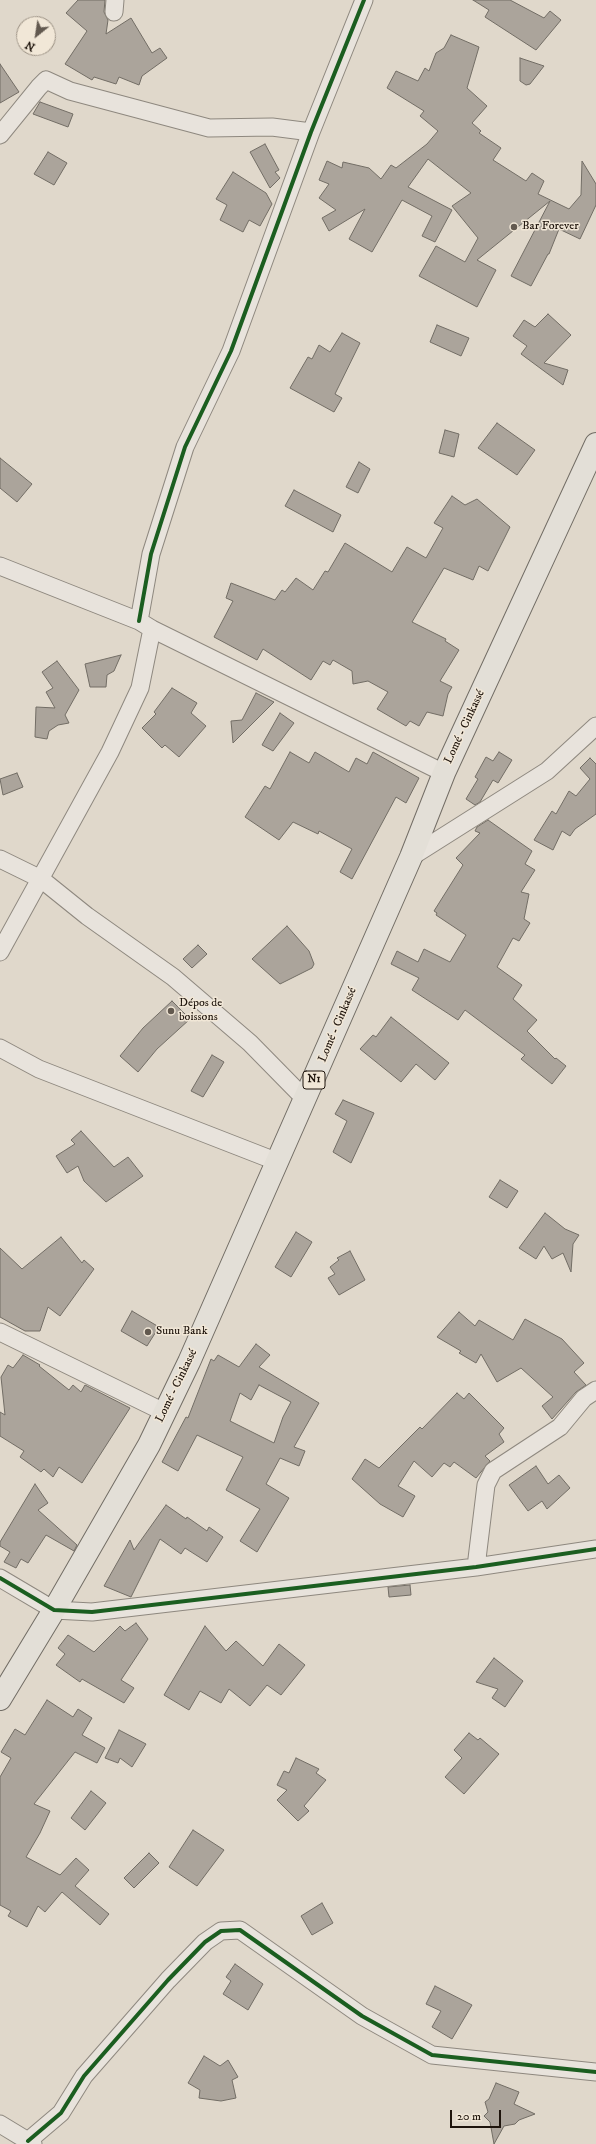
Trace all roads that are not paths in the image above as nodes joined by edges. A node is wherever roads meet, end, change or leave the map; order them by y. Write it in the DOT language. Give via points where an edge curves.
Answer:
graph roads {
  1 [pos="364,0"];
  2 [pos="311,132"];
  3 [pos="0,135"];
  4 [pos="596,444"];
  5 [pos="0,566"];
  6 [pos="145,625"];
  7 [pos="596,726"];
  8 [pos="444,773"];
  9 [pos="411,857"];
  10 [pos="0,859"];
  11 [pos="41,879"];
  12 [pos="0,952"];
  13 [pos="0,1048"];
  14 [pos="306,1100"];
  15 [pos="278,1162"];
  16 [pos="0,1332"];
  17 [pos="596,1390"];
  18 [pos="164,1412"];
  19 [pos="596,1549"];
  20 [pos="476,1567"];
  21 [pos="0,1578"];
  22 [pos="54,1610"];
  23 [pos="0,1700"];
  24 [pos="596,2072"];
  25 [pos="0,2124"];
  26 [pos="31,2142"];
  1 -- 2 [label="street"];
  2 -- 3 [label="street" via="272,127 209,128 70,91 46,80"];
  2 -- 6 [label="street" via="231,351 185,447 151,554"];
  4 -- 8 [label="highway, Lomé - Cinkassé / N1"];
  5 -- 6 [label="street"];
  6 -- 8 [label="street"];
  6 -- 11 [label="street" via="140,688 110,752"];
  7 -- 9 [label="street" via="547,771"];
  8 -- 9 [label="highway, Lomé - Cinkassé / N1"];
  9 -- 14 [label="highway, Lomé - Cinkassé / N1"];
  10 -- 11 [label="street"];
  11 -- 12 [label="street"];
  11 -- 14 [label="street" via="87,916 173,977 250,1043"];
  13 -- 15 [label="street" via="39,1069"];
  14 -- 15 [label="highway, Lomé - Cinkassé / N1"];
  15 -- 18 [label="highway, Lomé - Cinkassé / N1" via="210,1317"];
  16 -- 18 [label="street"];
  17 -- 20 [label="street" via="584,1398 560,1427 493,1471 486,1485"];
  18 -- 22 [label="highway, Lomé - Cinkassé / N1" via="149,1445"];
  19 -- 20 [label="street"];
  20 -- 22 [label="street" via="92,1612"];
  21 -- 22 [label="street"];
  22 -- 23 [label="highway, Lomé - Cinkassé / N1"];
  24 -- 26 [label="street" via="432,2055 362,2016 240,1930 221,1931 205,1942 168,1980 84,2076 61,2113"];
  25 -- 26 [label="street"];
}
